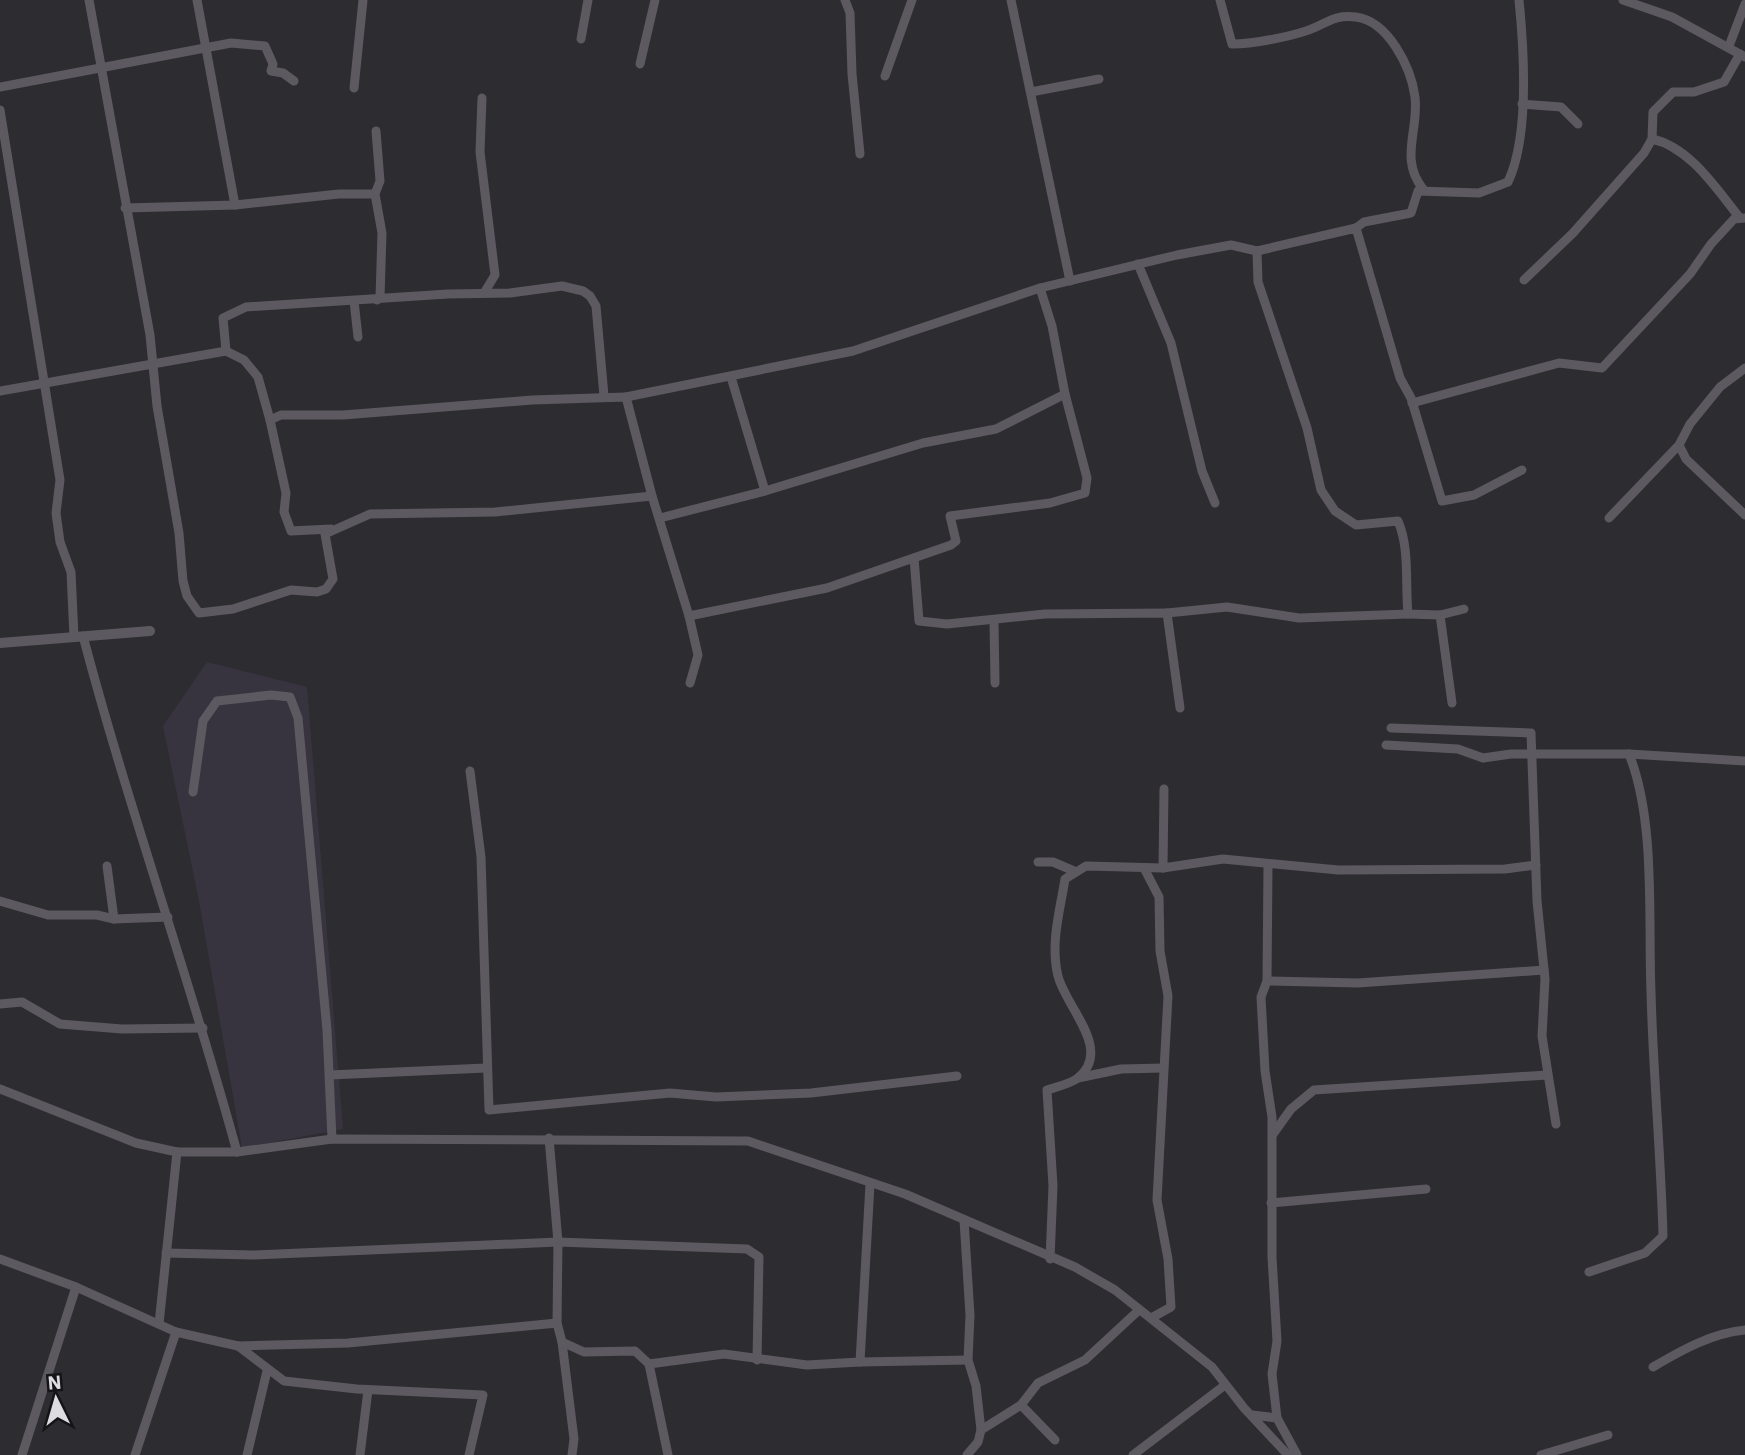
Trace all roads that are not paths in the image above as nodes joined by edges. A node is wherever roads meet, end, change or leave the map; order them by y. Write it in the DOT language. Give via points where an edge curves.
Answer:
graph roads {
  1 [pos="89,0"];
  2 [pos="197,0"];
  3 [pos="363,0"];
  4 [pos="588,0"];
  5 [pos="655,0"];
  6 [pos="845,0"];
  7 [pos="912,0"];
  8 [pos="1011,0"];
  9 [pos="1220,0"];
  10 [pos="1519,0"];
  11 [pos="1623,0"];
  12 [pos="1745,4"];
  13 [pos="581,39"];
  14 [pos="1729,46"];
  15 [pos="206,47"];
  16 [pos="1743,56"];
  17 [pos="640,64"];
  18 [pos="100,67"];
  19 [pos="885,76"];
  20 [pos="1099,79"];
  21 [pos="294,81"];
  22 [pos="0,87"];
  23 [pos="354,88"];
  24 [pos="1031,92"];
  25 [pos="482,97"];
  26 [pos="1522,104"];
  27 [pos="0,110"];
  28 [pos="1578,124"];
  29 [pos="376,131"];
  30 [pos="1652,139"];
  31 [pos="860,154"];
  32 [pos="1423,189"];
  33 [pos="375,194"];
  34 [pos="236,205"];
  35 [pos="125,208"];
  36 [pos="1742,218"];
  37 [pos="1356,228"];
  38 [pos="1257,251"];
  39 [pos="1138,264"];
  40 [pos="1524,280"];
  41 [pos="1070,281"];
  42 [pos="1040,288"];
  43 [pos="484,293"];
  44 [pos="377,300"];
  45 [pos="354,301"];
  46 [pos="358,337"];
  47 [pos="226,351"];
  48 [pos="153,364"];
  49 [pos="1745,368"];
  50 [pos="731,377"];
  51 [pos="42,384"];
  52 [pos="0,391"];
  53 [pos="1065,394"];
  54 [pos="604,396"];
  55 [pos="626,397"];
  56 [pos="1412,403"];
  57 [pos="270,420"];
  58 [pos="1679,445"];
  59 [pos="1522,470"];
  60 [pos="765,491"];
  61 [pos="652,496"];
  62 [pos="1215,503"];
  63 [pos="1745,516"];
  64 [pos="1609,518"];
  65 [pos="660,519"];
  66 [pos="333,529"];
  67 [pos="914,558"];
  68 [pos="1464,609"];
  69 [pos="1167,613"];
  70 [pos="1408,614"];
  71 [pos="1440,615"];
  72 [pos="689,616"];
  73 [pos="994,621"];
  74 [pos="150,631"];
  75 [pos="79,636"];
  76 [pos="0,643"];
  77 [pos="995,683"];
  78 [pos="690,684"];
  79 [pos="1452,704"];
  80 [pos="1180,708"];
  81 [pos="1391,728"];
  82 [pos="1387,745"];
  83 [pos="1532,753"];
  84 [pos="1629,754"];
  85 [pos="1743,759"];
  86 [pos="470,771"];
  87 [pos="1164,789"];
  88 [pos="193,792"];
  89 [pos="1038,862"];
  90 [pos="1268,865"];
  91 [pos="1536,865"];
  92 [pos="107,866"];
  93 [pos="1144,868"];
  94 [pos="1163,868"];
  95 [pos="1074,871"];
  96 [pos="0,901"];
  97 [pos="168,917"];
  98 [pos="114,919"];
  99 [pos="1544,970"];
  100 [pos="1266,981"];
  101 [pos="0,1004"];
  102 [pos="203,1028"];
  103 [pos="486,1068"];
  104 [pos="1163,1068"];
  105 [pos="330,1075"];
  106 [pos="1547,1075"];
  107 [pos="957,1076"];
  108 [pos="1077,1078"];
  109 [pos="0,1089"];
  110 [pos="1556,1124"];
  111 [pos="1272,1135"];
  112 [pos="549,1138"];
  113 [pos="332,1139"];
  114 [pos="177,1152"];
  115 [pos="237,1152"];
  116 [pos="870,1184"];
  117 [pos="1426,1189"];
  118 [pos="1271,1203"];
  119 [pos="964,1220"];
  120 [pos="558,1242"];
  121 [pos="166,1253"];
  122 [pos="0,1259"];
  123 [pos="1050,1259"];
  124 [pos="1589,1272"];
  125 [pos="76,1287"];
  126 [pos="1139,1310"];
  127 [pos="1153,1317"];
  128 [pos="558,1323"];
  129 [pos="159,1324"];
  130 [pos="1745,1330"];
  131 [pos="176,1332"];
  132 [pos="562,1342"];
  133 [pos="238,1346"];
  134 [pos="757,1360"];
  135 [pos="968,1360"];
  136 [pos="860,1362"];
  137 [pos="649,1364"];
  138 [pos="1653,1367"];
  139 [pos="267,1371"];
  140 [pos="1225,1385"];
  141 [pos="368,1390"];
  142 [pos="1021,1405"];
  143 [pos="1252,1415"];
  144 [pos="1277,1418"];
  145 [pos="981,1430"];
  146 [pos="1608,1435"];
  147 [pos="1055,1440"];
  148 [pos="1559,1452"];
  149 [pos="22,1455"];
  150 [pos="135,1455"];
  151 [pos="247,1455"];
  152 [pos="360,1455"];
  153 [pos="469,1455"];
  154 [pos="572,1455"];
  155 [pos="668,1455"];
  156 [pos="967,1455"];
  157 [pos="1133,1455"];
  158 [pos="1288,1455"];
  159 [pos="1297,1455"];
  160 [pos="1541,1455"];
  1 -- 18 [label="street"];
  2 -- 15 [label="street"];
  3 -- 23 [label="street"];
  4 -- 13 [label="street"];
  5 -- 17 [label="street"];
  6 -- 31 [label="street" via="850,13"];
  7 -- 19 [label="street"];
  8 -- 24 [label="street"];
  9 -- 32 [label="street" via="1232,44 1316,27 1328,18 1371,20 1389,34 1415,99 1409,146 1411,166"];
  10 -- 26 [label="street"];
  11 -- 14 [label="street" via="1672,17"];
  12 -- 14 [label="street"];
  14 -- 16 [label="street"];
  15 -- 18 [label="street"];
  15 -- 21 [label="street" via="231,43 265,46 273,64 271,71"];
  15 -- 34 [label="street"];
  16 -- 30 [label="street" via="1724,82 1694,92 1673,92 1654,113"];
  18 -- 22 [label="street"];
  18 -- 35 [label="street"];
  20 -- 24 [label="street"];
  24 -- 41 [label="street"];
  25 -- 43 [label="street" via="480,152 495,275"];
  26 -- 28 [label="street" via="1561,107"];
  26 -- 32 [label="street" via="1514,169 1508,181 1479,192"];
  27 -- 51 [label="street"];
  29 -- 33 [label="street" via="380,181"];
  30 -- 36 [label="street" via="1681,153"];
  30 -- 40 [label="street" via="1605,198"];
  32 -- 37 [label="street" via="1418,191 1411,213 1363,222"];
  33 -- 34 [label="street"];
  33 -- 44 [label="street" via="382,233"];
  34 -- 35 [label="street"];
  35 -- 48 [label="street"];
  36 -- 56 [label="street" via="1734,219 1690,274 1602,368 1559,363"];
  37 -- 38 [label="street"];
  37 -- 56 [label="street" via="1400,378"];
  38 -- 39 [label="street" via="1231,245"];
  38 -- 70 [label="street" via="1258,282 1307,428 1321,490 1335,511 1356,525 1398,521 1406,539"];
  39 -- 41 [label="street"];
  39 -- 62 [label="street" via="1171,343 1202,471"];
  41 -- 42 [label="street"];
  42 -- 50 [label="street" via="853,351"];
  42 -- 53 [label="street"];
  43 -- 44 [label="street"];
  43 -- 54 [label="street" via="562,286 590,296 596,306"];
  44 -- 45 [label="street"];
  45 -- 46 [label="street"];
  45 -- 47 [label="street" via="246,307 223,318"];
  47 -- 48 [label="street"];
  47 -- 57 [label="street" via="252,368"];
  48 -- 51 [label="street"];
  48 -- 66 [label="street" via="180,533 183,581 199,613 233,609 291,590 326,589 333,579 324,538"];
  49 -- 58 [label="street" via="1720,387"];
  50 -- 55 [label="street"];
  50 -- 60 [label="street"];
  51 -- 52 [label="street"];
  51 -- 75 [label="street" via="60,480 56,513 71,572"];
  53 -- 60 [label="street" via="996,429 923,443"];
  53 -- 67 [label="street" via="1087,478 1085,494 950,516 954,543"];
  54 -- 55 [label="street"];
  54 -- 57 [label="street" via="436,410 281,415"];
  55 -- 61 [label="street"];
  56 -- 59 [label="street" via="1442,501 1474,495"];
  57 -- 66 [label="street" via="291,531"];
  58 -- 63 [label="street" via="1686,459"];
  58 -- 64 [label="street"];
  60 -- 65 [label="street"];
  61 -- 65 [label="street"];
  61 -- 66 [label="street" via="495,512 370,514"];
  65 -- 72 [label="street"];
  67 -- 72 [label="street" via="827,588"];
  67 -- 73 [label="street" via="919,621"];
  68 -- 71 [label="street"];
  69 -- 70 [label="street" via="1227,607 1299,618"];
  69 -- 73 [label="street" via="1045,614"];
  69 -- 80 [label="street"];
  70 -- 71 [label="street"];
  71 -- 79 [label="street"];
  72 -- 78 [label="street" via="698,655"];
  73 -- 77 [label="street"];
  74 -- 75 [label="street"];
  75 -- 76 [label="street"];
  75 -- 97 [label="street"];
  81 -- 83 [label="street" via="1531,733"];
  82 -- 83 [label="street" via="1458,749 1483,758"];
  83 -- 84 [label="street"];
  83 -- 91 [label="street"];
  84 -- 85 [label="street"];
  84 -- 124 [label="street" via="1639,779 1649,892 1663,1236 1645,1253"];
  86 -- 103 [label="street" via="481,857"];
  87 -- 94 [label="street"];
  88 -- 105 [label="street" via="203,721 217,701 290,696 298,718"];
  89 -- 95 [label="street" via="1053,862"];
  90 -- 91 [label="street" via="1338,870"];
  90 -- 94 [label="street" via="1223,859"];
  90 -- 100 [label="street"];
  91 -- 99 [label="street"];
  92 -- 98 [label="street"];
  93 -- 94 [label="street"];
  93 -- 95 [label="street" via="1086,866"];
  93 -- 104 [label="street" via="1159,897 1160,951 1168,996"];
  95 -- 108 [label="street" via="1065,879 1054,943 1058,976 1090,1038 1091,1058"];
  96 -- 98 [label="street" via="48,915"];
  97 -- 98 [label="street"];
  97 -- 102 [label="street"];
  99 -- 100 [label="street" via="1358,983"];
  99 -- 106 [label="street" via="1542,1036"];
  100 -- 111 [label="street" via="1261,997"];
  101 -- 102 [label="street" via="22,1002 60,1024"];
  102 -- 115 [label="street"];
  103 -- 105 [label="street"];
  103 -- 107 [label="street" via="489,1110 670,1093 716,1097 811,1093"];
  104 -- 108 [label="street" via="1121,1069"];
  104 -- 127 [label="street" via="1157,1200 1171,1307"];
  105 -- 113 [label="street"];
  106 -- 110 [label="street"];
  106 -- 111 [label="street" via="1314,1090 1291,1109"];
  108 -- 123 [label="street" via="1047,1090 1054,1186"];
  109 -- 114 [label="street" via="136,1143"];
  111 -- 118 [label="street"];
  112 -- 113 [label="street"];
  112 -- 116 [label="street" via="748,1141"];
  112 -- 120 [label="street"];
  113 -- 115 [label="street"];
  114 -- 115 [label="street"];
  114 -- 121 [label="street"];
  116 -- 119 [label="street"];
  116 -- 136 [label="street"];
  117 -- 118 [label="street"];
  118 -- 144 [label="street" via="1277,1341 1272,1374"];
  119 -- 123 [label="street"];
  119 -- 135 [label="street"];
  120 -- 121 [label="street" via="253,1255"];
  120 -- 128 [label="street"];
  120 -- 134 [label="street" via="747,1250 759,1257"];
  121 -- 129 [label="street"];
  122 -- 125 [label="street"];
  123 -- 126 [label="street" via="1115,1290"];
  125 -- 129 [label="street"];
  125 -- 149 [label="street"];
  126 -- 127 [label="street"];
  126 -- 142 [label="street" via="1085,1360 1038,1383"];
  127 -- 140 [label="street" via="1212,1367"];
  128 -- 132 [label="street"];
  128 -- 133 [label="street" via="348,1343"];
  129 -- 131 [label="street"];
  130 -- 138 [label="street" via="1729,1331 1685,1348"];
  131 -- 133 [label="street"];
  131 -- 150 [label="street"];
  132 -- 137 [label="street" via="584,1352 635,1351"];
  132 -- 154 [label="street"];
  133 -- 139 [label="street"];
  134 -- 136 [label="street"];
  134 -- 137 [label="street" via="724,1354"];
  135 -- 136 [label="street"];
  135 -- 145 [label="street"];
  137 -- 155 [label="street"];
  139 -- 141 [label="street" via="284,1381"];
  139 -- 151 [label="street"];
  140 -- 143 [label="street"];
  140 -- 157 [label="street"];
  141 -- 152 [label="street"];
  141 -- 153 [label="street" via="483,1395"];
  142 -- 145 [label="street"];
  142 -- 147 [label="street"];
  143 -- 144 [label="street"];
  143 -- 158 [label="street"];
  144 -- 159 [label="street"];
  145 -- 156 [label="street"];
  146 -- 148 [label="street"];
  148 -- 160 [label="street"];
}
